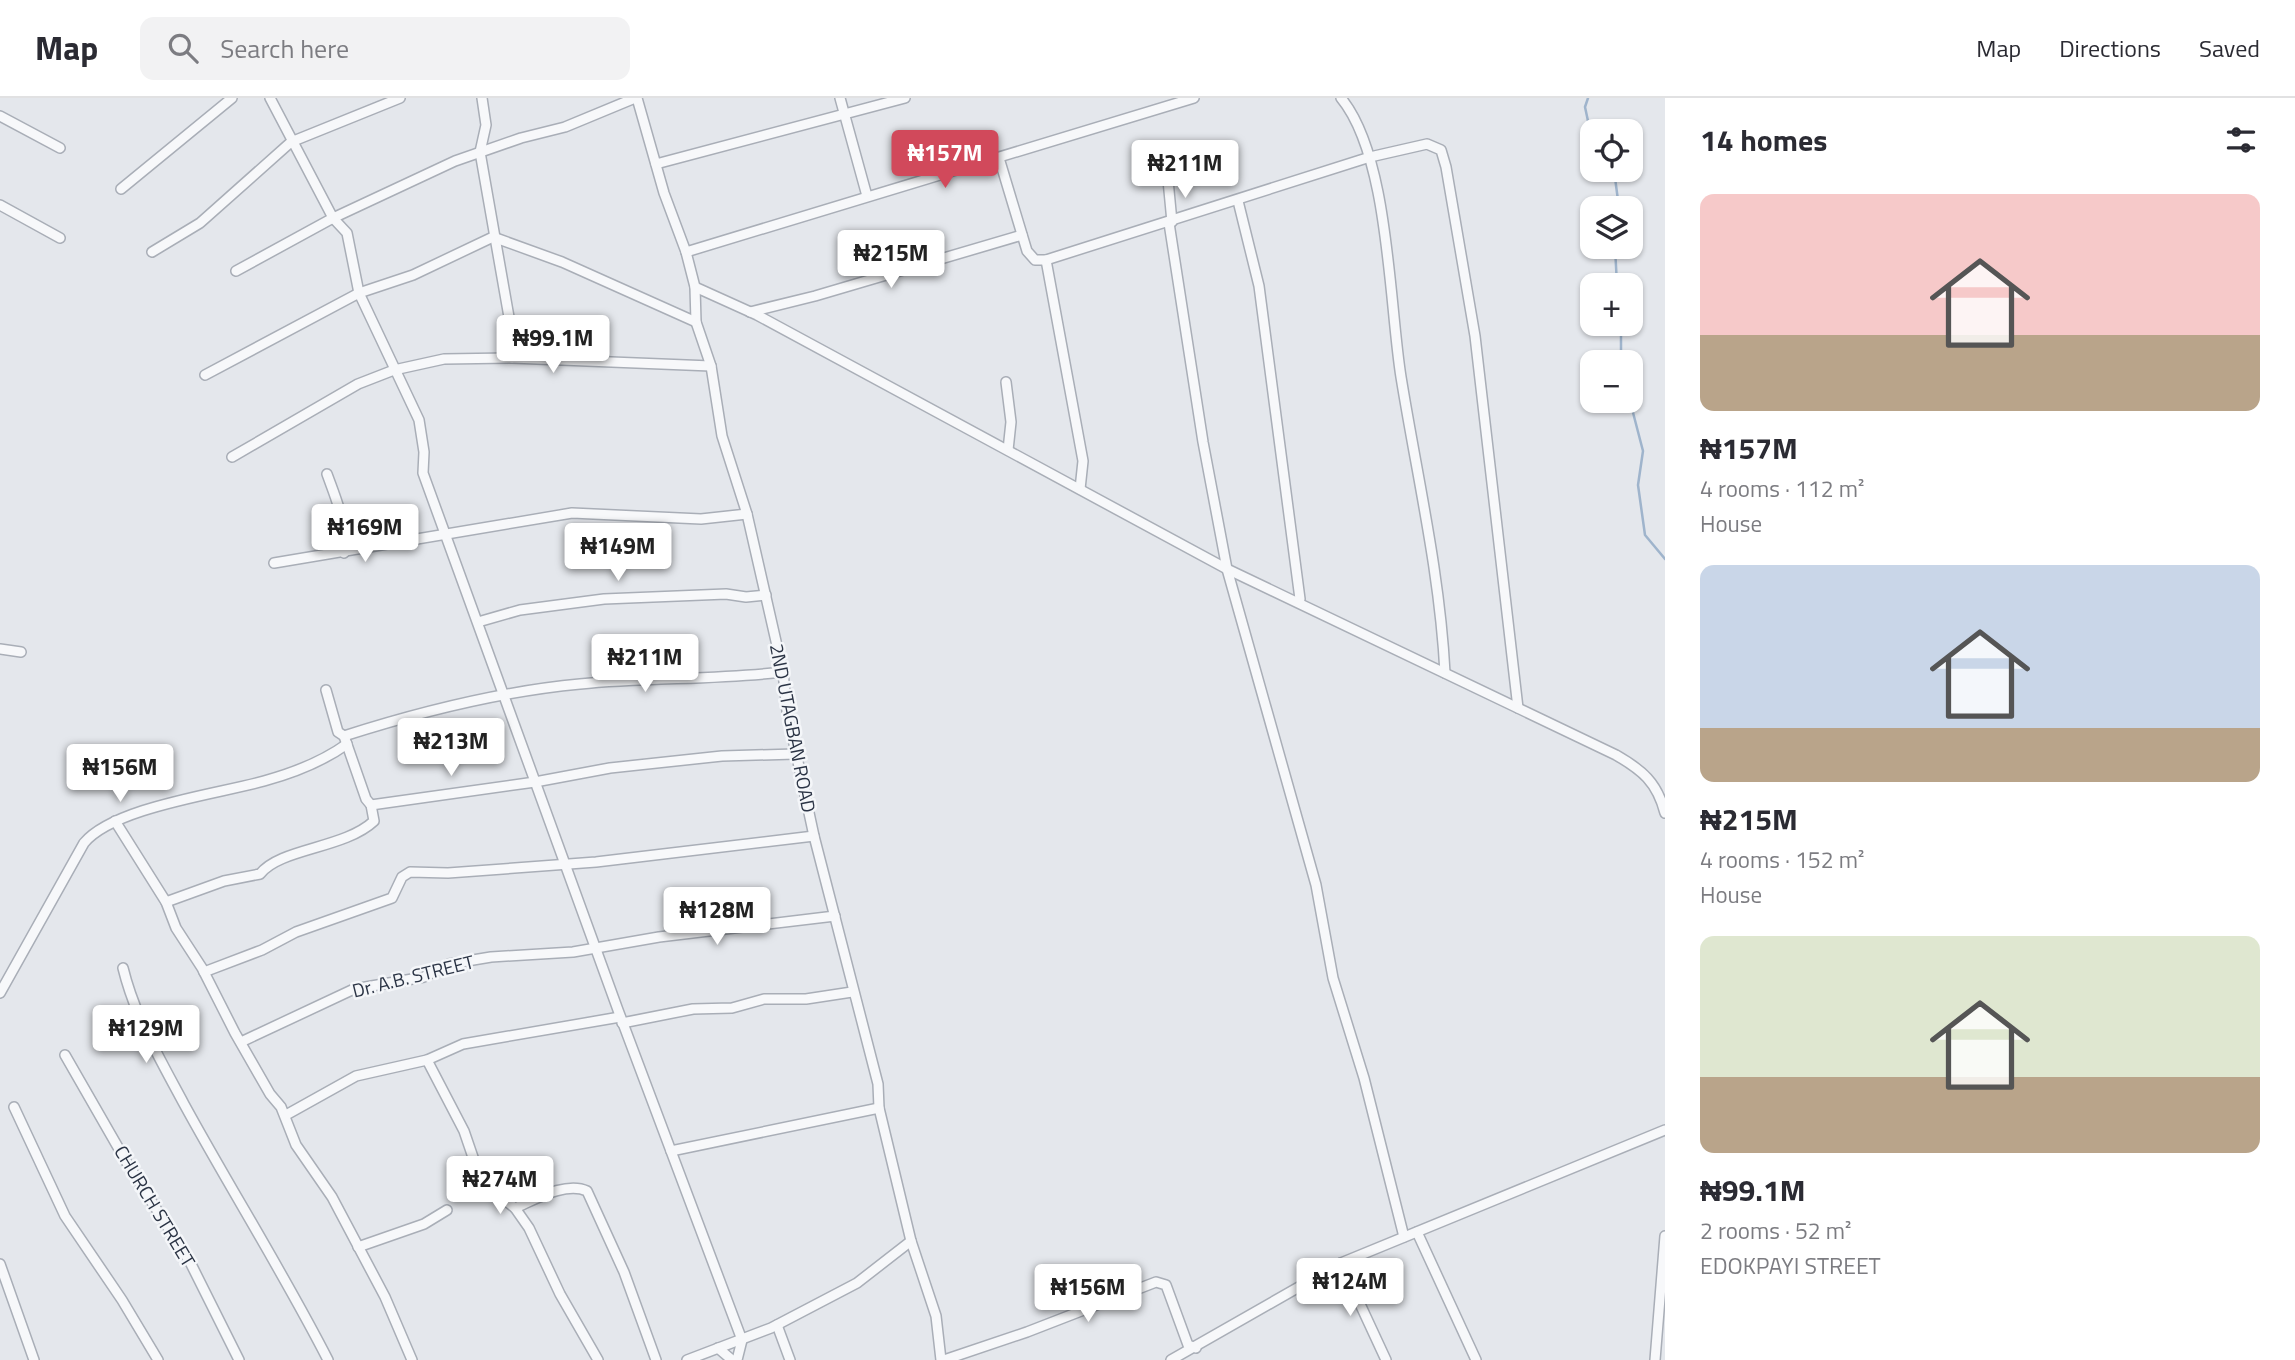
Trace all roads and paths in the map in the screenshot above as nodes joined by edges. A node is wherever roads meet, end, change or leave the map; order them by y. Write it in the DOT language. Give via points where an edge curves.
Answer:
graph roads {
  1 [pos="232,98"];
  2 [pos="270,98"];
  3 [pos="400,98"];
  4 [pos="482,98"];
  5 [pos="636,98"];
  6 [pos="840,98"];
  7 [pos="905,98"];
  8 [pos="1194,98"];
  9 [pos="1341,98"];
  10 [pos="845,114"];
  11 [pos="0,116"];
  12 [pos="290,142"];
  13 [pos="60,148"];
  14 [pos="480,152"];
  15 [pos="999,158"];
  16 [pos="1370,158"];
  17 [pos="656,164"];
  18 [pos="1168,180"];
  19 [pos="121,189"];
  20 [pos="867,196"];
  21 [pos="1238,201"];
  22 [pos="0,205"];
  23 [pos="333,218"];
  24 [pos="1170,223"];
  25 [pos="1022,235"];
  26 [pos="493,237"];
  27 [pos="60,238"];
  28 [pos="152,252"];
  29 [pos="686,252"];
  30 [pos="1046,260"];
  31 [pos="236,271"];
  32 [pos="695,286"];
  33 [pos="359,293"];
  34 [pos="750,312"];
  35 [pos="696,322"];
  36 [pos="512,358"];
  37 [pos="711,366"];
  38 [pos="394,370"];
  39 [pos="205,375"];
  40 [pos="1006,382"];
  41 [pos="1008,450"];
  42 [pos="232,457"];
  43 [pos="327,474"];
  44 [pos="1080,489"];
  45 [pos="747,514"];
  46 [pos="447,533"];
  47 [pos="344,553"];
  48 [pos="274,563"];
  49 [pos="1227,569"];
  50 [pos="765,595"];
  51 [pos="1300,599"];
  52 [pos="478,622"];
  53 [pos="0,649"];
  54 [pos="21,652"];
  55 [pos="783,673"];
  56 [pos="1445,673"];
  57 [pos="326,690"];
  58 [pos="504,696"];
  59 [pos="1518,708"];
  60 [pos="345,740"];
  61 [pos="795,754"];
  62 [pos="535,782"];
  63 [pos="371,805"];
  64 [pos="1665,813"];
  65 [pos="115,821"];
  66 [pos="814,835"];
  67 [pos="565,864"];
  68 [pos="166,902"];
  69 [pos="835,916"];
  70 [pos="596,947"];
  71 [pos="123,968"];
  72 [pos="204,972"];
  73 [pos="852,992"];
  74 [pos="0,993"];
  75 [pos="621,1020"];
  76 [pos="241,1042"];
  77 [pos="65,1055"];
  78 [pos="427,1060"];
  79 [pos="14,1107"];
  80 [pos="879,1108"];
  81 [pos="286,1115"];
  82 [pos="1665,1130"];
  83 [pos="671,1151"];
  84 [pos="515,1208"];
  85 [pos="447,1210"];
  86 [pos="1417,1232"];
  87 [pos="1665,1236"];
  88 [pos="1404,1237"];
  89 [pos="911,1241"];
  90 [pos="358,1247"];
  91 [pos="1341,1263"];
  92 [pos="0,1264"];
  93 [pos="777,1325"];
  94 [pos="742,1340"];
  95 [pos="718,1348"];
  96 [pos="1196,1348"];
  97 [pos="1655,1358"];
  98 [pos="34,1360"];
  99 [pos="158,1360"];
  100 [pos="239,1360"];
  101 [pos="327,1360"];
  102 [pos="412,1360"];
  103 [pos="598,1360"];
  104 [pos="656,1360"];
  105 [pos="687,1360"];
  106 [pos="732,1360"];
  107 [pos="737,1360"];
  108 [pos="790,1360"];
  109 [pos="943,1360"];
  110 [pos="1171,1360"];
  111 [pos="1386,1360"];
  112 [pos="1476,1360"];
  113 [pos="1643,1360"];
  1 -- 19 [label="street"];
  2 -- 12 [label="street"];
  3 -- 12 [label="street"];
  4 -- 14 [label="street" via="486,125"];
  5 -- 14 [label="street" via="565,127"];
  5 -- 17 [label="street, 2ND UTAGBAN ROAD"];
  6 -- 10 [label="street"];
  7 -- 10 [label="street"];
  8 -- 15 [label="street"];
  9 -- 16 [label="street"];
  10 -- 17 [label="street"];
  10 -- 20 [label="street"];
  11 -- 13 [label="street"];
  12 -- 23 [label="street"];
  12 -- 28 [label="street" via="200,223"];
  14 -- 23 [label="street"];
  14 -- 26 [label="street"];
  15 -- 25 [label="street"];
  15 -- 29 [label="street"];
  16 -- 21 [label="street"];
  16 -- 56 [label="street" via="1437,581"];
  16 -- 59 [label="street" via="1427,144 1441,150 1447,167 1475,336"];
  17 -- 29 [label="street, 2ND UTAGBAN ROAD"];
  18 -- 24 [label="street"];
  21 -- 24 [label="street"];
  21 -- 51 [label="street" via="1259,286"];
  22 -- 27 [label="street"];
  23 -- 31 [label="street"];
  23 -- 33 [label="street" via="347,233"];
  24 -- 30 [label="street"];
  24 -- 49 [label="street"];
  25 -- 30 [label="street" via="1035,260"];
  25 -- 34 [label="street"];
  26 -- 33 [label="street" via="413,275"];
  26 -- 35 [label="street" via="562,262"];
  26 -- 36 [label="street"];
  29 -- 32 [label="street, 2ND UTAGBAN ROAD"];
  30 -- 44 [label="street" via="1083,461"];
  32 -- 34 [label="street"];
  32 -- 35 [label="street, 2ND UTAGBAN ROAD"];
  33 -- 38 [label="street"];
  33 -- 39 [label="street"];
  34 -- 41 [label="street"];
  35 -- 37 [label="street, 2ND UTAGBAN ROAD"];
  36 -- 37 [label="street"];
  36 -- 38 [label="street" via="444,359"];
  37 -- 45 [label="street, 2ND UTAGBAN ROAD" via="722,436"];
  38 -- 42 [label="street" via="358,384"];
  38 -- 46 [label="street" via="419,420 424,473"];
  40 -- 41 [label="street" via="1011,422"];
  41 -- 44 [label="street"];
  43 -- 47 [label="street" via="340,511"];
  44 -- 49 [label="street"];
  45 -- 46 [label="street" via="701,519 572,513"];
  45 -- 50 [label="street, 2ND UTAGBAN ROAD"];
  46 -- 47 [label="street"];
  46 -- 52 [label="street"];
  47 -- 48 [label="street"];
  49 -- 56 [label="street"];
  49 -- 88 [label="street" via="1316,885 1333,978"];
  50 -- 52 [label="street" via="604,599 520,610"];
  50 -- 55 [label="street, 2ND UTAGBAN ROAD"];
  52 -- 58 [label="street"];
  53 -- 54 [label="street"];
  55 -- 58 [label="street" via="626,680"];
  55 -- 61 [label="street, 2ND UTAGBAN ROAD"];
  56 -- 59 [label="street"];
  57 -- 60 [label="street" via="338,732"];
  58 -- 60 [label="street"];
  58 -- 62 [label="street"];
  59 -- 64 [label="street" via="1641,769 1653,782"];
  60 -- 63 [label="street"];
  60 -- 65 [label="street" via="326,759 266,781"];
  61 -- 62 [label="street" via="610,768"];
  61 -- 66 [label="street, 2ND UTAGBAN ROAD"];
  62 -- 63 [label="street"];
  62 -- 67 [label="street"];
  63 -- 68 [label="street" via="374,821 357,834 267,864 260,874 224,881"];
  65 -- 68 [label="street"];
  65 -- 74 [label="street" via="84,844"];
  66 -- 67 [label="street"];
  66 -- 69 [label="street, 2ND UTAGBAN ROAD"];
  67 -- 70 [label="street"];
  67 -- 72 [label="street" via="410,872 386,901 296,932"];
  68 -- 72 [label="street" via="176,928"];
  69 -- 70 [label="street, Dr. A.B. STREET"];
  69 -- 73 [label="street, 2ND UTAGBAN ROAD"];
  70 -- 75 [label="street"];
  70 -- 76 [label="street, Dr. A.B. STREET" via="464,961 424,977 354,989"];
  71 -- 101 [label="street" via="138,1017"];
  72 -- 76 [label="street"];
  73 -- 75 [label="street" via="764,999 732,1008"];
  73 -- 80 [label="street, 2ND UTAGBAN ROAD" via="878,1084"];
  75 -- 78 [label="street" via="484,1040"];
  75 -- 83 [label="street"];
  76 -- 81 [label="street"];
  77 -- 100 [label="street, CHURCH STREET" via="190,1262"];
  78 -- 81 [label="street" via="356,1076"];
  78 -- 84 [label="street" via="464,1131 476,1166 491,1188"];
  79 -- 99 [label="street" via="65,1216"];
  80 -- 83 [label="street"];
  80 -- 89 [label="street, 2ND UTAGBAN ROAD"];
  81 -- 90 [label="street" via="296,1145 332,1197"];
  82 -- 86 [label="street"];
  83 -- 94 [label="street"];
  84 -- 103 [label="street"];
  84 -- 104 [label="street" via="552,1192 580,1187 587,1191 624,1272"];
  85 -- 90 [label="street" via="424,1224"];
  86 -- 88 [label="street"];
  86 -- 112 [label="street"];
  87 -- 97 [label="street"];
  88 -- 91 [label="street"];
  89 -- 93 [label="street" via="857,1283"];
  89 -- 109 [label="street, 2ND UTAGBAN ROAD" via="936,1315"];
  90 -- 102 [label="street"];
  91 -- 96 [label="street"];
  91 -- 111 [label="street"];
  92 -- 98 [label="street"];
  93 -- 94 [label="street"];
  93 -- 108 [label="street"];
  94 -- 95 [label="street"];
  94 -- 107 [label="street"];
  95 -- 105 [label="street"];
  95 -- 106 [label="street"];
  96 -- 109 [label="street" via="1188,1345 1166,1284 1156,1282"];
  96 -- 110 [label="street"];
  97 -- 113 [label="street"];
}
